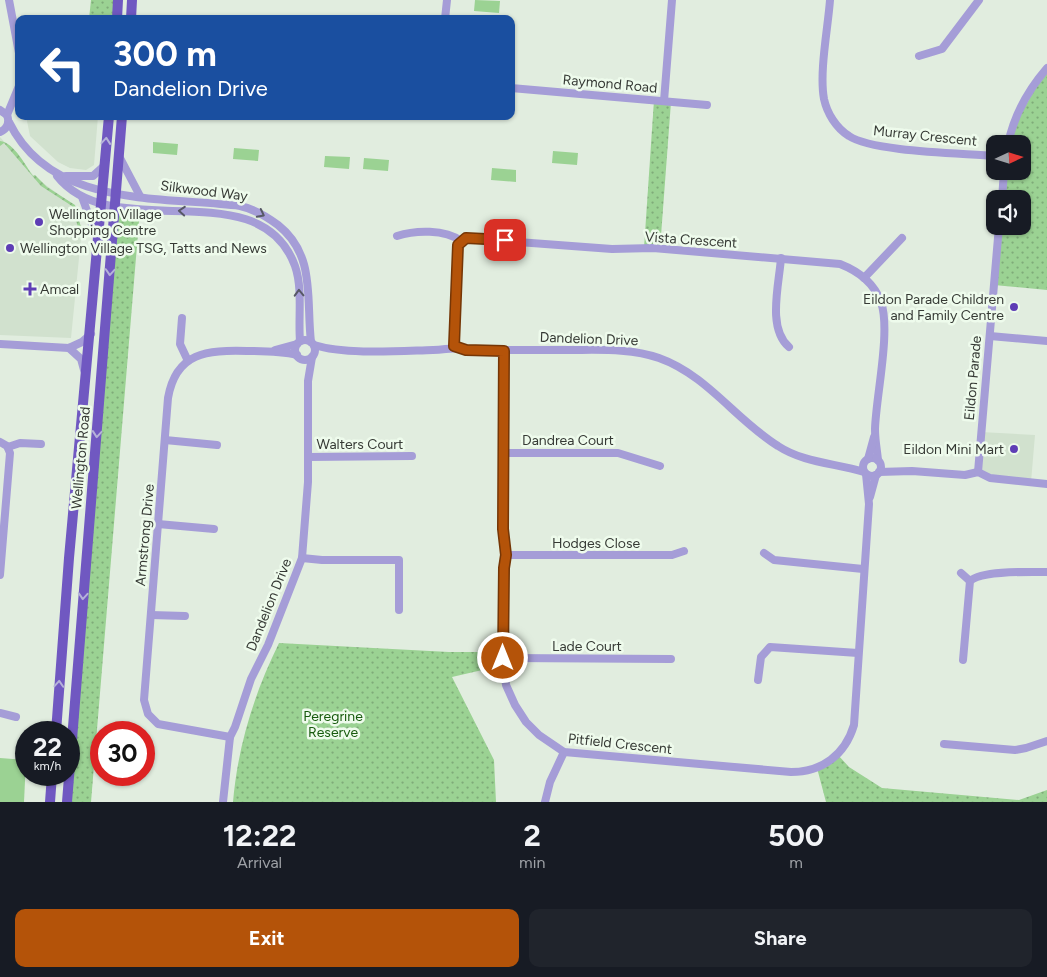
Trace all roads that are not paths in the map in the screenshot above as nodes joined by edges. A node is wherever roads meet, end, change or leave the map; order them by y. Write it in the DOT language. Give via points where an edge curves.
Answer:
graph roads {
  1 [pos="9,0"];
  2 [pos="118,0"];
  3 [pos="132,0"];
  4 [pos="447,0"];
  5 [pos="672,0"];
  6 [pos="830,0"];
  7 [pos="979,0"];
  8 [pos="117,15"];
  9 [pos="131,15"];
  10 [pos="445,15"];
  11 [pos="15,32"];
  12 [pos="919,56"];
  13 [pos="1047,68"];
  14 [pos="515,88"];
  15 [pos="14,96"];
  16 [pos="664,101"];
  17 [pos="707,105"];
  18 [pos="0,109"];
  19 [pos="8,119"];
  20 [pos="109,120"];
  21 [pos="122,120"];
  22 [pos="0,132"];
  23 [pos="15,135"];
  24 [pos="1010,135"];
  25 [pos="118,155"];
  26 [pos="986,155"];
  27 [pos="104,166"];
  28 [pos="56,175"];
  29 [pos="102,192"];
  30 [pos="115,194"];
  31 [pos="140,196"];
  32 [pos="82,197"];
  33 [pos="162,198"];
  34 [pos="101,203"];
  35 [pos="214,203"];
  36 [pos="115,206"];
  37 [pos="161,210"];
  38 [pos="213,214"];
  39 [pos="998,235"];
  40 [pos="397,236"];
  41 [pos="902,238"];
  42 [pos="98,240"];
  43 [pos="461,241"];
  44 [pos="301,254"];
  45 [pos="292,258"];
  46 [pos="781,258"];
  47 [pos="864,278"];
  48 [pos="182,318"];
  49 [pos="91,334"];
  50 [pos="990,336"];
  51 [pos="1047,341"];
  52 [pos="299,343"];
  53 [pos="313,343"];
  54 [pos="0,344"];
  55 [pos="454,346"];
  56 [pos="789,347"];
  57 [pos="69,348"];
  58 [pos="335,350"];
  59 [pos="271,351"];
  60 [pos="504,351"];
  61 [pos="298,356"];
  62 [pos="313,356"];
  63 [pos="188,361"];
  64 [pos="86,374"];
  65 [pos="308,381"];
  66 [pos="875,430"];
  67 [pos="165,440"];
  68 [pos="0,442"];
  69 [pos="41,444"];
  70 [pos="218,445"];
  71 [pos="8,447"];
  72 [pos="504,453"];
  73 [pos="412,456"];
  74 [pos="308,457"];
  75 [pos="866,461"];
  76 [pos="879,462"];
  77 [pos="840,464"];
  78 [pos="660,466"];
  79 [pos="912,471"];
  80 [pos="978,472"];
  81 [pos="865,473"];
  82 [pos="878,473"];
  83 [pos="1047,484"];
  84 [pos="869,504"];
  85 [pos="158,524"];
  86 [pos="214,528"];
  87 [pos="1,542"];
  88 [pos="684,551"];
  89 [pos="764,554"];
  90 [pos="506,555"];
  91 [pos="302,558"];
  92 [pos="863,568"];
  93 [pos="1047,572"];
  94 [pos="961,573"];
  95 [pos="0,575"];
  96 [pos="970,581"];
  97 [pos="399,610"];
  98 [pos="151,614"];
  99 [pos="185,616"];
  100 [pos="858,653"];
  101 [pos="503,658"];
  102 [pos="671,658"];
  103 [pos="963,660"];
  104 [pos="758,680"];
  105 [pos="0,713"];
  106 [pos="16,717"];
  107 [pos="57,721"];
  108 [pos="230,737"];
  109 [pos="1047,741"];
  110 [pos="944,744"];
  111 [pos="564,752"];
  112 [pos="51,786"];
  113 [pos="50,802"];
  114 [pos="67,802"];
  115 [pos="223,802"];
  116 [pos="545,802"];
  1 -- 11 [label="street"];
  2 -- 8 [label="main road"];
  3 -- 9 [label="main road"];
  4 -- 10 [label="street"];
  5 -- 16 [label="street"];
  6 -- 26 [label="street, Murray Crescent" via="823,90 828,110 842,130 870,145"];
  7 -- 12 [label="street" via="942,49"];
  13 -- 24 [label="street" via="1024,100"];
  14 -- 16 [label="street, Raymond Road"];
  15 -- 18 [label="street"];
  15 -- 19 [label="street"];
  16 -- 17 [label="street, Raymond Road"];
  18 -- 19 [label="street"];
  19 -- 22 [label="street" via="6,129"];
  19 -- 23 [label="street"];
  27 -- 20 [label="main road, Wellington Road, one-way"];
  21 -- 25 [label="main road, Wellington Road"];
  22 -- 23 [label="street"];
  23 -- 28 [label="street"];
  25 -- 30 [label="main road, Wellington Road"];
  25 -- 31 [label="street"];
  27 -- 28 [label="street" via="93,176"];
  27 -- 29 [label="main road, Wellington Road"];
  28 -- 29 [label="street, Silkwood Way"];
  28 -- 32 [label="street" via="67,188"];
  29 -- 30 [label="street, Silkwood Way"];
  29 -- 34 [label="main road, Wellington Road"];
  30 -- 31 [label="street, Silkwood Way"];
  30 -- 36 [label="main road, Wellington Road"];
  31 -- 33 [label="street, Silkwood Way"];
  32 -- 34 [label="street, Silkwood Way"];
  32 -- 42 [label="street"];
  33 -- 35 [label="street, Silkwood Way"];
  33 -- 37 [label="street"];
  34 -- 36 [label="street, Silkwood Way"];
  34 -- 42 [label="main road, Wellington Road"];
  35 -- 38 [label="street"];
  35 -- 44 [label="street, Silkwood Way, one-way" via="248,208 264,215 286,232"];
  36 -- 37 [label="street, Silkwood Way"];
  36 -- 114 [label="main road, Wellington Road, one-way"];
  38 -- 37 [label="street, Silkwood Way, one-way"];
  38 -- 45 [label="street, Silkwood Way" via="237,216 260,224 275,236"];
  39 -- 50 [label="street, Eildon Parade"];
  40 -- 43 [label="street" via="410,232 430,233 453,235"];
  41 -- 47 [label="street"];
  42 -- 49 [label="main road, Wellington Road"];
  43 -- 46 [label="street, Vista Crescent" via="469,238"];
  43 -- 55 [label="street" via="458,248"];
  44 -- 45 [label="street"];
  44 -- 53 [label="street, Silkwood Way" via="308,279"];
  52 -- 45 [label="street, Silkwood Way, one-way" via="298,280"];
  46 -- 47 [label="street, Vista Crescent" via="840,264"];
  46 -- 56 [label="street" via="776,323 779,336"];
  47 -- 66 [label="street, Vista Crescent" via="876,292 884,315"];
  48 -- 63 [label="street" via="180,344"];
  49 -- 57 [label="street"];
  49 -- 64 [label="main road, Wellington Road"];
  50 -- 51 [label="street"];
  50 -- 80 [label="street, Eildon Parade"];
  52 -- 53 [label="street" via="306,340"];
  52 -- 59 [label="street, Armstrong Drive"];
  52 -- 61 [label="street"];
  53 -- 58 [label="street, Dandelion Drive"];
  53 -- 62 [label="street"];
  54 -- 57 [label="street"];
  55 -- 58 [label="street, Dandelion Drive" via="434,350"];
  55 -- 60 [label="street, Dandelion Drive" via="466,350"];
  57 -- 64 [label="street" via="80,359"];
  58 -- 62 [label="street, Dandelion Drive"];
  59 -- 61 [label="street, Armstrong Drive"];
  59 -- 63 [label="street, Armstrong Drive" via="218,350 197,355"];
  60 -- 72 [label="street, Pitfield Crescent"];
  60 -- 77 [label="street, Dandelion Drive" via="622,350 660,358 690,374 785,451 810,460"];
  61 -- 62 [label="street" via="307,359"];
  61 -- 65 [label="street, Dandelion Drive"];
  62 -- 65 [label="street, Dandelion Drive"];
  63 -- 67 [label="street, Armstrong Drive" via="175,374 170,387"];
  107 -- 64 [label="main road, Wellington Road, one-way"];
  65 -- 74 [label="street, Dandelion Drive"];
  66 -- 75 [label="street, Vista Crescent"];
  66 -- 76 [label="street, Vista Crescent"];
  67 -- 70 [label="street"];
  67 -- 85 [label="street, Armstrong Drive"];
  68 -- 71 [label="street"];
  69 -- 71 [label="street" via="20,443"];
  71 -- 87 [label="street" via="10,457"];
  72 -- 78 [label="street, Dandrea Court" via="618,453"];
  72 -- 90 [label="street, Pitfield Crescent"];
  73 -- 74 [label="street, Walters Court"];
  74 -- 91 [label="street, Dandelion Drive"];
  75 -- 76 [label="street, Dandelion Drive"];
  75 -- 77 [label="street, Dandelion Drive"];
  75 -- 81 [label="street, Vista Crescent"];
  76 -- 79 [label="street"];
  76 -- 82 [label="street, Vista Crescent"];
  77 -- 81 [label="street, Dandelion Drive"];
  79 -- 80 [label="street" via="964,476"];
  79 -- 82 [label="street"];
  80 -- 83 [label="street" via="990,478"];
  81 -- 82 [label="street, Dandelion Drive"];
  81 -- 84 [label="street, Pitfield Crescent"];
  82 -- 84 [label="street, Pitfield Crescent"];
  84 -- 92 [label="street, Pitfield Crescent"];
  85 -- 86 [label="street"];
  85 -- 98 [label="street, Armstrong Drive"];
  87 -- 95 [label="street"];
  88 -- 90 [label="street, Hodges Close" via="672,555"];
  89 -- 92 [label="street" via="774,560"];
  90 -- 101 [label="street, Pitfield Crescent"];
  91 -- 97 [label="street" via="399,560"];
  91 -- 108 [label="street, Dandelion Drive"];
  92 -- 100 [label="street, Pitfield Crescent"];
  93 -- 96 [label="street" via="1008,573"];
  94 -- 96 [label="street"];
  96 -- 103 [label="street"];
  98 -- 99 [label="street"];
  98 -- 108 [label="street, Armstrong Drive" via="144,700 148,714 166,726"];
  100 -- 104 [label="street" via="770,647 761,657"];
  100 -- 111 [label="street, Pitfield Crescent" via="851,735 841,751 817,768 791,772"];
  101 -- 102 [label="street, Lade Court"];
  101 -- 111 [label="street, Pitfield Crescent" via="506,685 520,715 539,735"];
  105 -- 106 [label="street"];
  108 -- 115 [label="street, Dandelion Drive"];
  109 -- 110 [label="street" via="1015,750"];
  111 -- 116 [label="street"];
  112 -- 113 [label="main road"];
}
